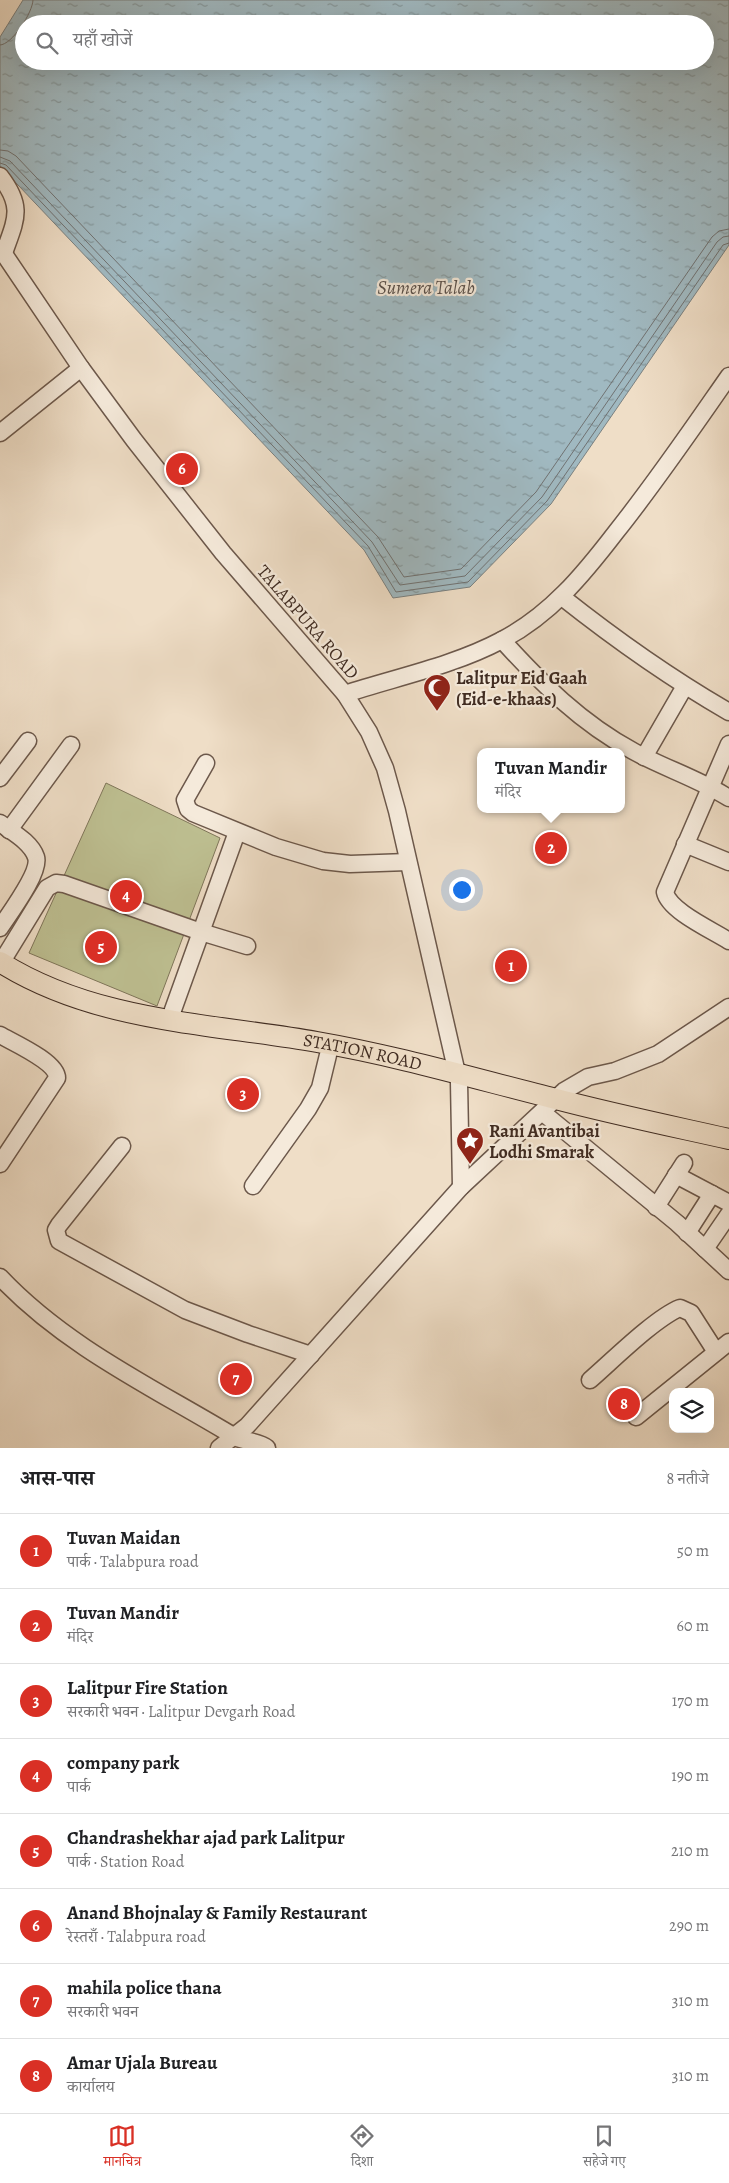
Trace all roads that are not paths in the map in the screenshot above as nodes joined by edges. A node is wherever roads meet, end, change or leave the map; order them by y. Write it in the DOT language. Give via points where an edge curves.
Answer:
graph roads {
  1 [pos="0,176"];
  2 [pos="2,250"];
  3 [pos="81,368"];
  4 [pos="729,376"];
  5 [pos="0,433"];
  6 [pos="562,597"];
  7 [pos="502,640"];
  8 [pos="685,686"];
  9 [pos="345,694"];
  10 [pos="729,712"];
  11 [pos="28,741"];
  12 [pos="729,744"];
  13 [pos="71,745"];
  14 [pos="644,757"];
  15 [pos="206,763"];
  16 [pos="0,778"];
  17 [pos="710,786"];
  18 [pos="729,798"];
  19 [pos="4,826"];
  20 [pos="237,832"];
  21 [pos="685,844"];
  22 [pos="408,862"];
  23 [pos="729,862"];
  24 [pos="0,928"];
  25 [pos="201,932"];
  26 [pos="729,941"];
  27 [pos="247,946"];
  28 [pos="0,967"];
  29 [pos="729,1007"];
  30 [pos="169,1020"];
  31 [pos="0,1035"];
  32 [pos="328,1055"];
  33 [pos="457,1077"];
  34 [pos="549,1106"];
  35 [pos="729,1139"];
  36 [pos="122,1146"];
  37 [pos="729,1149"];
  38 [pos="0,1164"];
  39 [pos="253,1186"];
  40 [pos="461,1188"];
  41 [pos="712,1194"];
  42 [pos="729,1202"];
  43 [pos="656,1207"];
  44 [pos="729,1214"];
  45 [pos="688,1233"];
  46 [pos="705,1249"];
  47 [pos="729,1270"];
  48 [pos="0,1278"];
  49 [pos="723,1347"];
  50 [pos="311,1355"];
  51 [pos="590,1380"];
  52 [pos="636,1417"];
  53 [pos="253,1443"];
  54 [pos="219,1448"];
  1 -- 2 [label="street" via="11,190 17,208"];
  2 -- 3 [label="street, TALABPURA ROAD"];
  3 -- 5 [label="street"];
  3 -- 9 [label="street, TALABPURA ROAD" via="223,553"];
  4 -- 6 [label="street" via="642,500"];
  6 -- 7 [label="street" via="528,625"];
  6 -- 8 [label="street"];
  7 -- 9 [label="street" via="460,660"];
  7 -- 14 [label="street" via="574,713"];
  8 -- 10 [label="street"];
  8 -- 14 [label="street"];
  9 -- 22 [label="street, TALABPURA ROAD" via="369,732 385,768"];
  11 -- 16 [label="street"];
  12 -- 17 [label="street"];
  13 -- 19 [label="street"];
  14 -- 17 [label="street"];
  15 -- 20 [label="street" via="188,793 185,805 193,813"];
  17 -- 18 [label="street"];
  17 -- 21 [label="street"];
  19 -- 24 [label="street" via="28,844 36,857 36,866"];
  20 -- 22 [label="street" via="323,861 350,864"];
  20 -- 25 [label="street"];
  21 -- 23 [label="street"];
  21 -- 26 [label="street" via="666,884 666,899"];
  22 -- 33 [label="street, TALABPURA ROAD"];
  25 -- 27 [label="street"];
  25 -- 28 [label="street" via="56,883 47,888"];
  25 -- 30 [label="street"];
  28 -- 30 [label="main road, STATION ROAD" via="57,992 124,1012"];
  28 -- 32 [label="main road" via="35,996 86,1013 131,1024"];
  29 -- 34 [label="street" via="658,1054 574,1084"];
  30 -- 33 [label="main road, STATION ROAD" via="317,1042"];
  31 -- 38 [label="street" via="54,1067 57,1078"];
  32 -- 33 [label="main road"];
  32 -- 39 [label="street" via="320,1088 308,1109"];
  33 -- 34 [label="main road"];
  33 -- 40 [label="street, TALABPURA ROAD"];
  34 -- 35 [label="main road"];
  34 -- 37 [label="main road"];
  34 -- 40 [label="street"];
  34 -- 43 [label="street"];
  36 -- 50 [label="street" via="59,1225 56,1236 59,1241 185,1310"];
  40 -- 50 [label="street"];
  41 -- 42 [label="street"];
  41 -- 43 [label="street" via="680,1169"];
  41 -- 45 [label="street"];
  43 -- 45 [label="street"];
  44 -- 46 [label="street"];
  45 -- 46 [label="street"];
  46 -- 47 [label="street"];
  48 -- 53 [label="street" via="61,1333"];
  49 -- 51 [label="street" via="691,1313 680,1308 627,1347"];
  49 -- 52 [label="street"];
  50 -- 53 [label="street"];
  53 -- 54 [label="street"];
}
